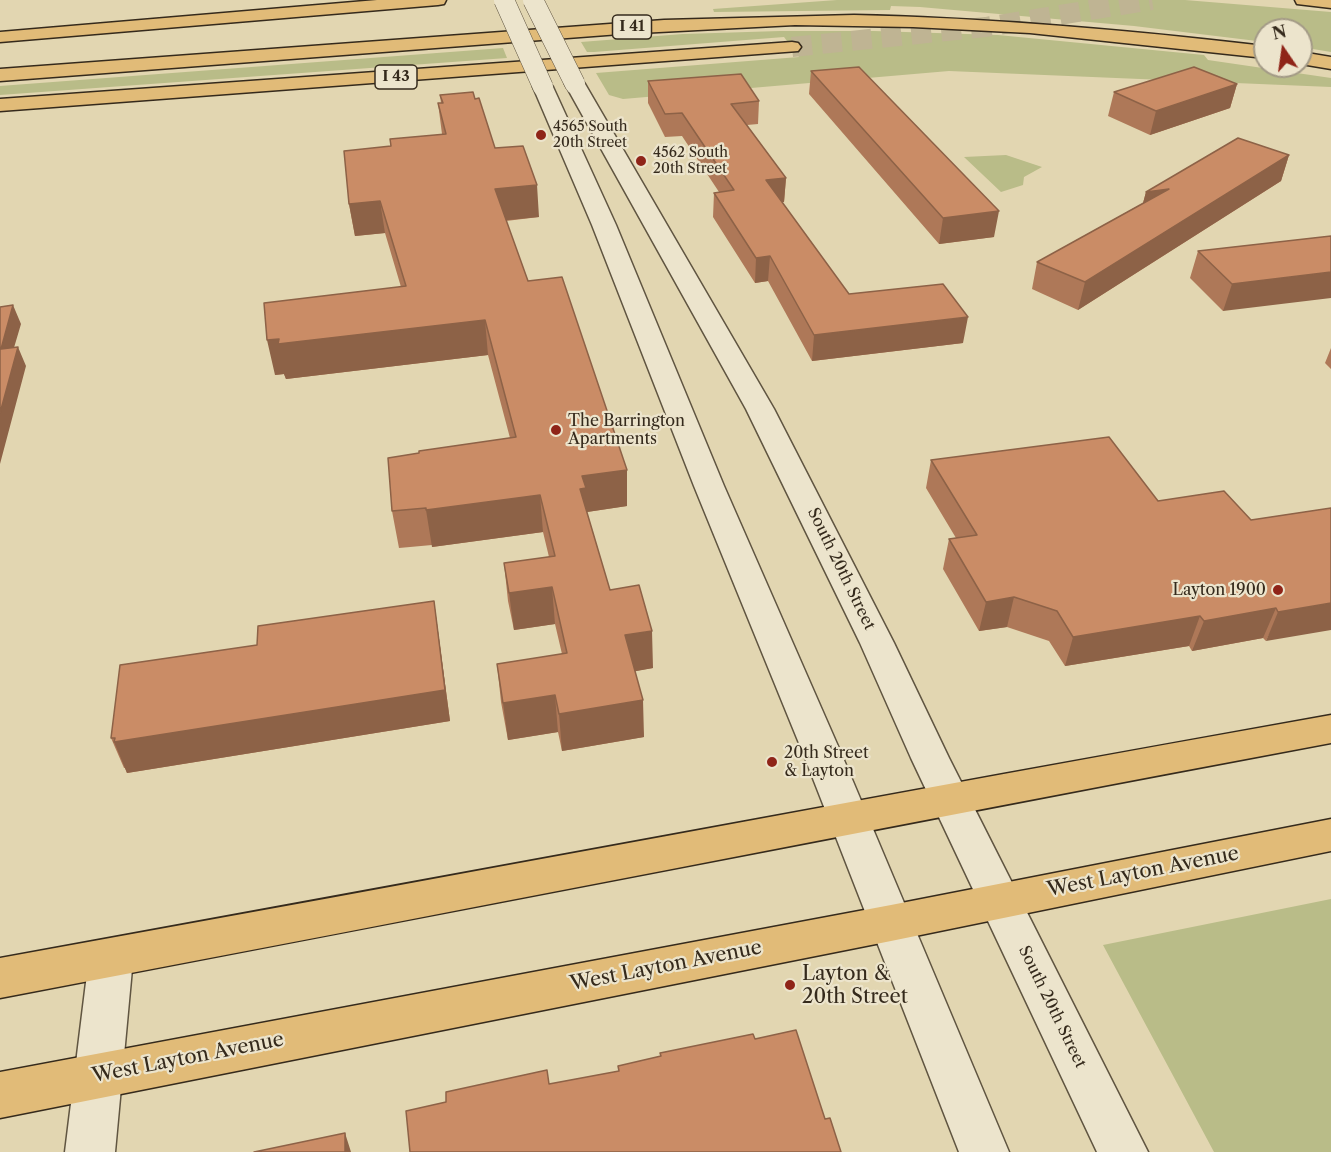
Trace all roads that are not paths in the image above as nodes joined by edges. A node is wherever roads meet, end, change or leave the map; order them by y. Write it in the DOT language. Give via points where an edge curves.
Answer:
graph roads {
  1 [pos="321,0"];
  2 [pos="438,0"];
  3 [pos="504,0"];
  4 [pos="533,0"];
  5 [pos="1303,0"];
  6 [pos="1331,3"];
  7 [pos="564,11"];
  8 [pos="492,16"];
  9 [pos="0,22"];
  10 [pos="0,37"];
  11 [pos="152,42"];
  12 [pos="792,47"];
  13 [pos="1253,50"];
  14 [pos="0,52"];
  15 [pos="1313,60"];
  16 [pos="1331,63"];
  17 [pos="0,75"];
  18 [pos="0,105"];
  19 [pos="615,154"];
  20 [pos="573,159"];
  21 [pos="1331,729"];
  22 [pos="951,800"];
  23 [pos="848,817"];
  24 [pos="1331,835"];
  25 [pos="1000,900"];
  26 [pos="891,923"];
  27 [pos="111,958"];
  28 [pos="0,978"];
  29 [pos="99,1075"];
  30 [pos="0,1095"];
  31 [pos="90,1152"];
  32 [pos="984,1152"];
  33 [pos="1123,1152"];
  1 -- 9 [label="main road"];
  2 -- 10 [label="main road"];
  3 -- 20 [label="street, bridge"];
  4 -- 19 [label="street, South 20th Street, bridge"];
  5 -- 6 [label="main road"];
  7 -- 8 [label="main road"];
  11 -- 14 [label="main road"];
  12 -- 18 [label="main road, I 43"];
  13 -- 17 [label="main road, I 41" via="1049,28 787,20 664,24"];
  15 -- 16 [label="main road"];
  19 -- 20 [label="street"];
  19 -- 22 [label="street, South 20th Street" via="760,409"];
  20 -- 23 [label="street" via="604,225"];
  21 -- 22 [label="main road"];
  22 -- 23 [label="main road"];
  22 -- 25 [label="street, South 20th Street"];
  23 -- 26 [label="street"];
  23 -- 27 [label="main road"];
  24 -- 25 [label="main road, West Layton Avenue"];
  25 -- 26 [label="main road, West Layton Avenue"];
  25 -- 33 [label="street, South 20th Street"];
  26 -- 29 [label="main road, West Layton Avenue"];
  26 -- 32 [label="street"];
  27 -- 28 [label="main road"];
  27 -- 29 [label="street"];
  29 -- 30 [label="main road, West Layton Avenue"];
  29 -- 31 [label="street"];
}
